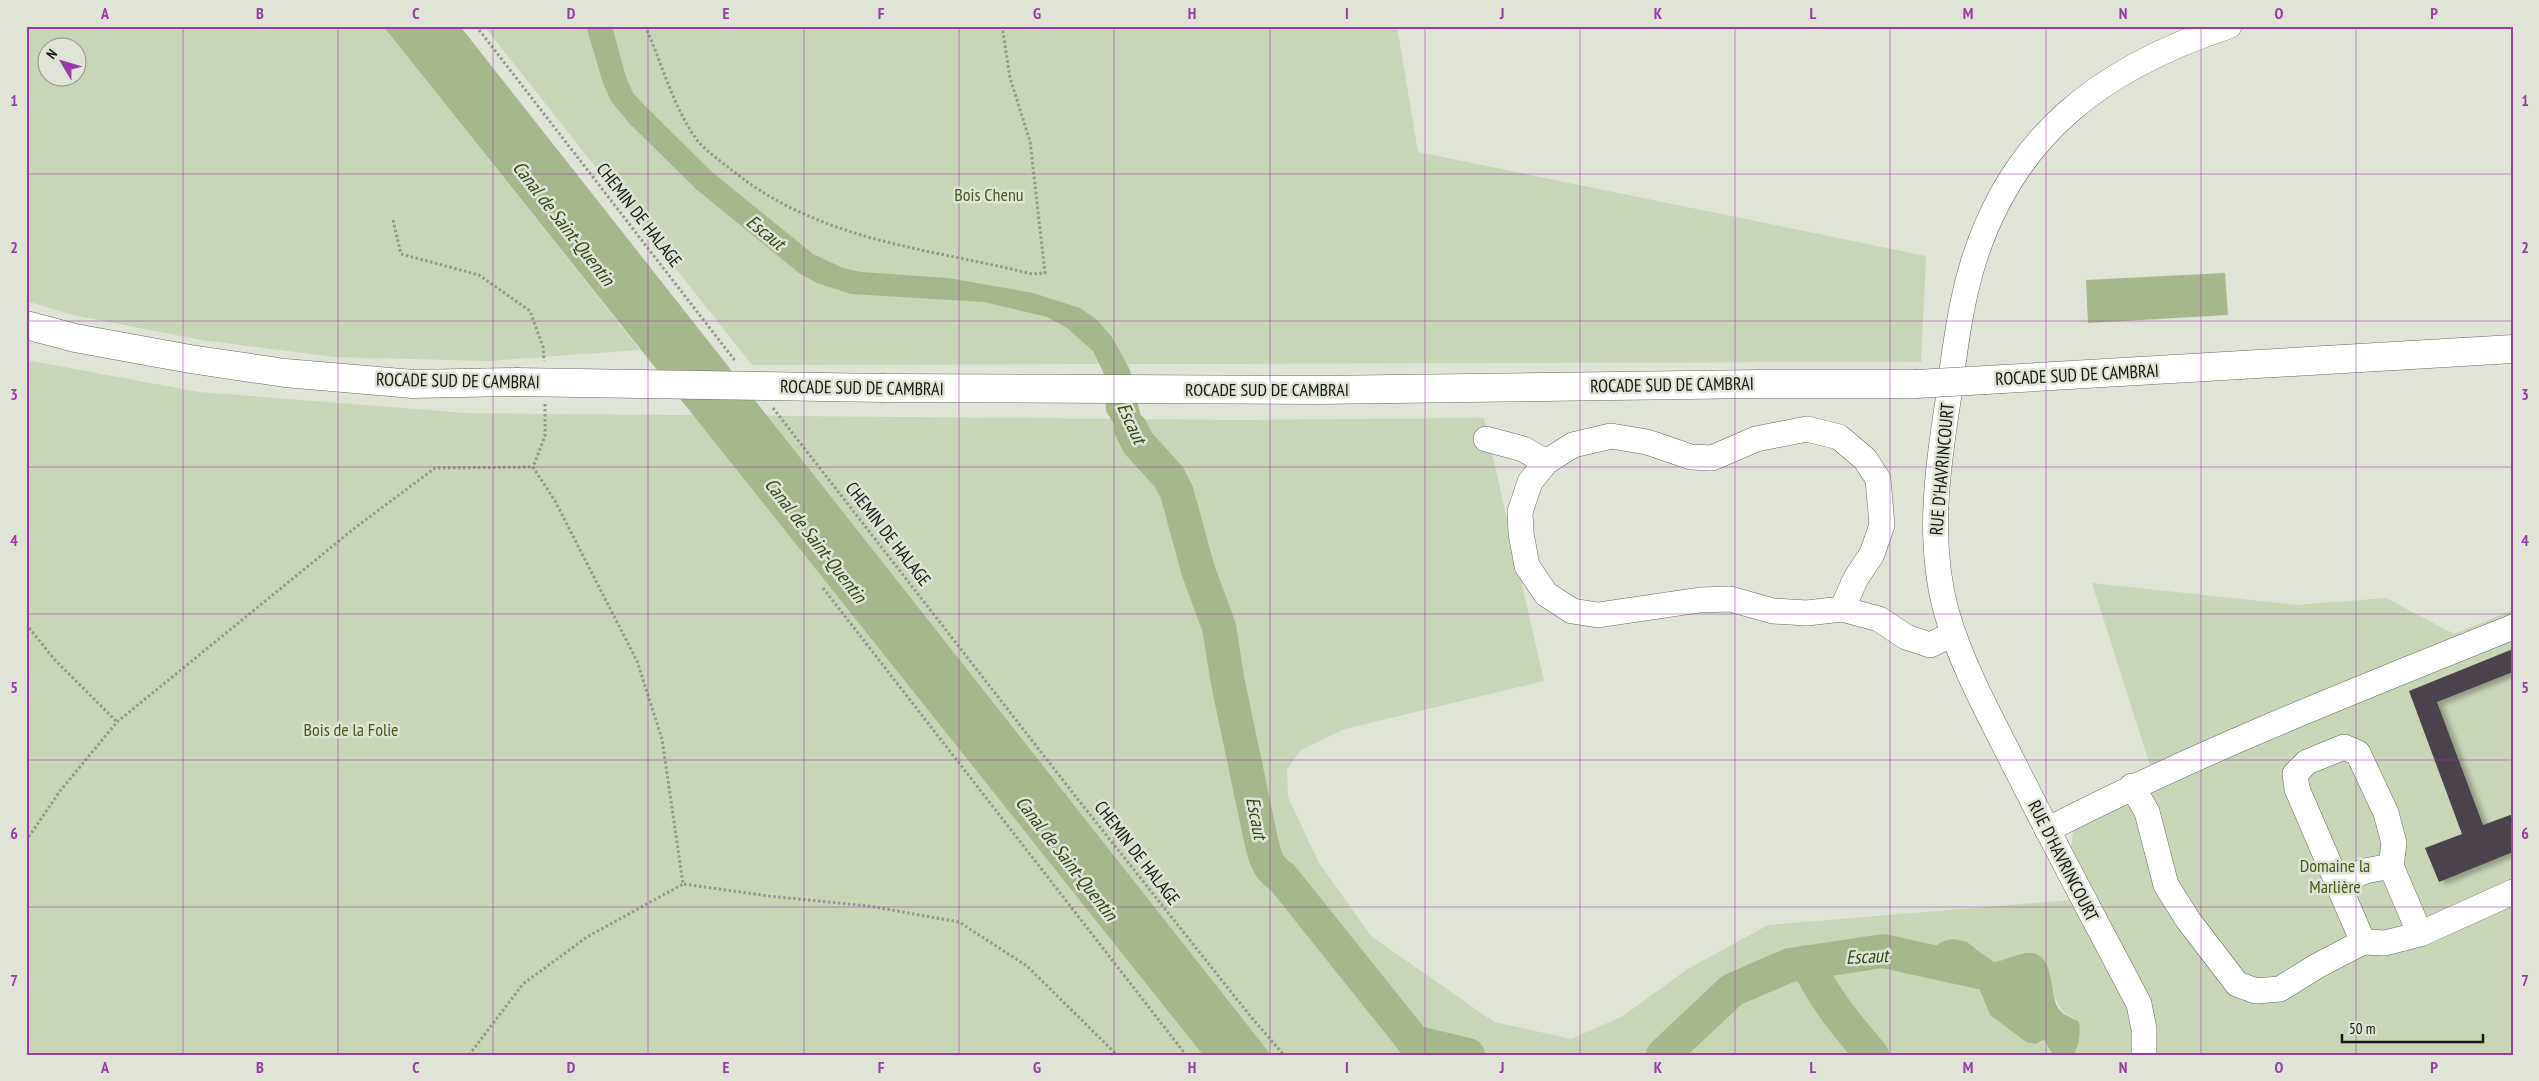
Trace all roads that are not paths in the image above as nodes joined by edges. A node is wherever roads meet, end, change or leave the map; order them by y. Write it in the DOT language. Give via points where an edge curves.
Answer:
graph roads {
  1 [pos="2229,26"];
  2 [pos="26,325"];
  3 [pos="2513,350"];
  4 [pos="1486,439"];
  5 [pos="1546,462"];
  6 [pos="1842,608"];
  7 [pos="2513,627"];
  8 [pos="1953,634"];
  9 [pos="2132,786"];
  10 [pos="2047,830"];
  11 [pos="2391,866"];
  12 [pos="2338,884"];
  13 [pos="2513,892"];
  14 [pos="2420,934"];
  15 [pos="2363,942"];
  16 [pos="2144,1055"];
  1 -- 8 [label="street, RUE D'HAVRINCOURT" via="2141,61 2078,103 2027,157 2006,187 1984,231 1965,292 1937,484 1936,554"];
  2 -- 3 [label="highway, ROCADE SUD DE CAMBRAI, bridge" via="75,338 190,359 414,384 516,382 1318,390 1916,384"];
  4 -- 5 [label="street" via="1523,449"];
  5 -- 6 [label="street" via="1530,482 1520,512 1521,533 1527,566 1546,594 1572,611 1598,615 1700,600 1730,599 1773,611 1807,613"];
  5 -- 6 [label="street" via="1573,445 1611,436 1647,442 1691,457 1712,458 1756,439 1807,429 1839,437 1865,458 1878,479 1882,525 1872,554"];
  6 -- 8 [label="street" via="1879,619 1906,637 1930,645"];
  7 -- 9 [label="street" via="2338,697"];
  8 -- 10 [label="street, RUE D'HAVRINCOURT"];
  9 -- 10 [label="street"];
  9 -- 15 [label="street" via="2146,812 2166,885 2188,920 2237,984 2256,991 2280,989"];
  10 -- 16 [label="street, RUE D'HAVRINCOURT" via="2139,1004"];
  11 -- 12 [label="street" via="2365,871"];
  11 -- 12 [label="street" via="2394,843 2386,813 2358,753 2344,747 2307,762 2295,774 2297,789"];
  11 -- 14 [label="street"];
  12 -- 15 [label="street"];
  13 -- 14 [label="street"];
  14 -- 15 [label="street" via="2385,942"];
}
